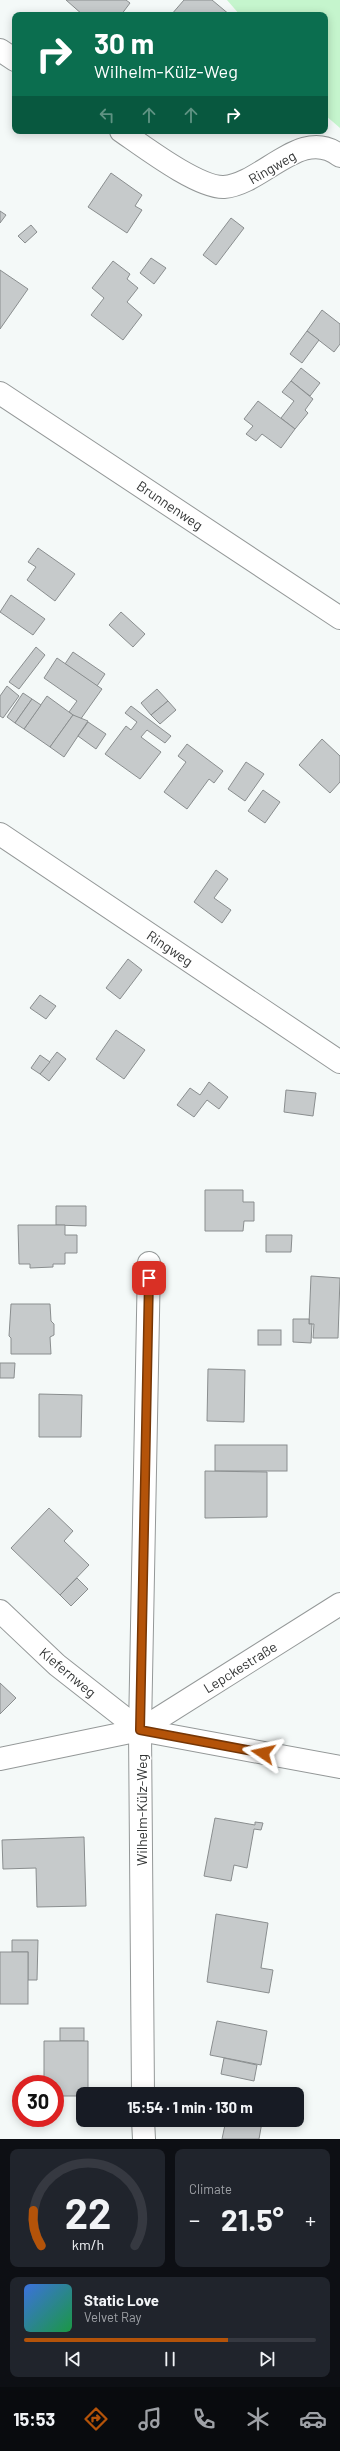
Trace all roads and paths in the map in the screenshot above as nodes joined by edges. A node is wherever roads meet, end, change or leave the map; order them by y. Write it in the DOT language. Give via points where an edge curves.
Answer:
graph roads {
  1 [pos="0,50"];
  2 [pos="12,58"];
  3 [pos="126,134"];
  4 [pos="340,156"];
  5 [pos="0,393"];
  6 [pos="340,618"];
  7 [pos="0,834"];
  8 [pos="340,1062"];
  9 [pos="149,1263"];
  10 [pos="340,1604"];
  11 [pos="0,1611"];
  12 [pos="140,1730"];
  13 [pos="0,1759"];
  14 [pos="340,1767"];
  15 [pos="143,2087"];
  16 [pos="143,2127"];
  17 [pos="144,2139"];
  1 -- 2 [label="street"];
  3 -- 4 [label="street, Ringweg" via="198,180 223,187 246,183 285,157 306,147 333,151"];
  5 -- 6 [label="street, Brunnenweg"];
  7 -- 8 [label="street, Ringweg"];
  9 -- 12 [label="street, Wilhelm-Külz-Weg"];
  10 -- 12 [label="street, Lepckestraße"];
  11 -- 12 [label="street, Kiefernweg" via="57,1665"];
  12 -- 13 [label="street"];
  12 -- 14 [label="street"];
  12 -- 15 [label="street, Wilhelm-Külz-Weg"];
  16 -- 17 [label="street"];
}
